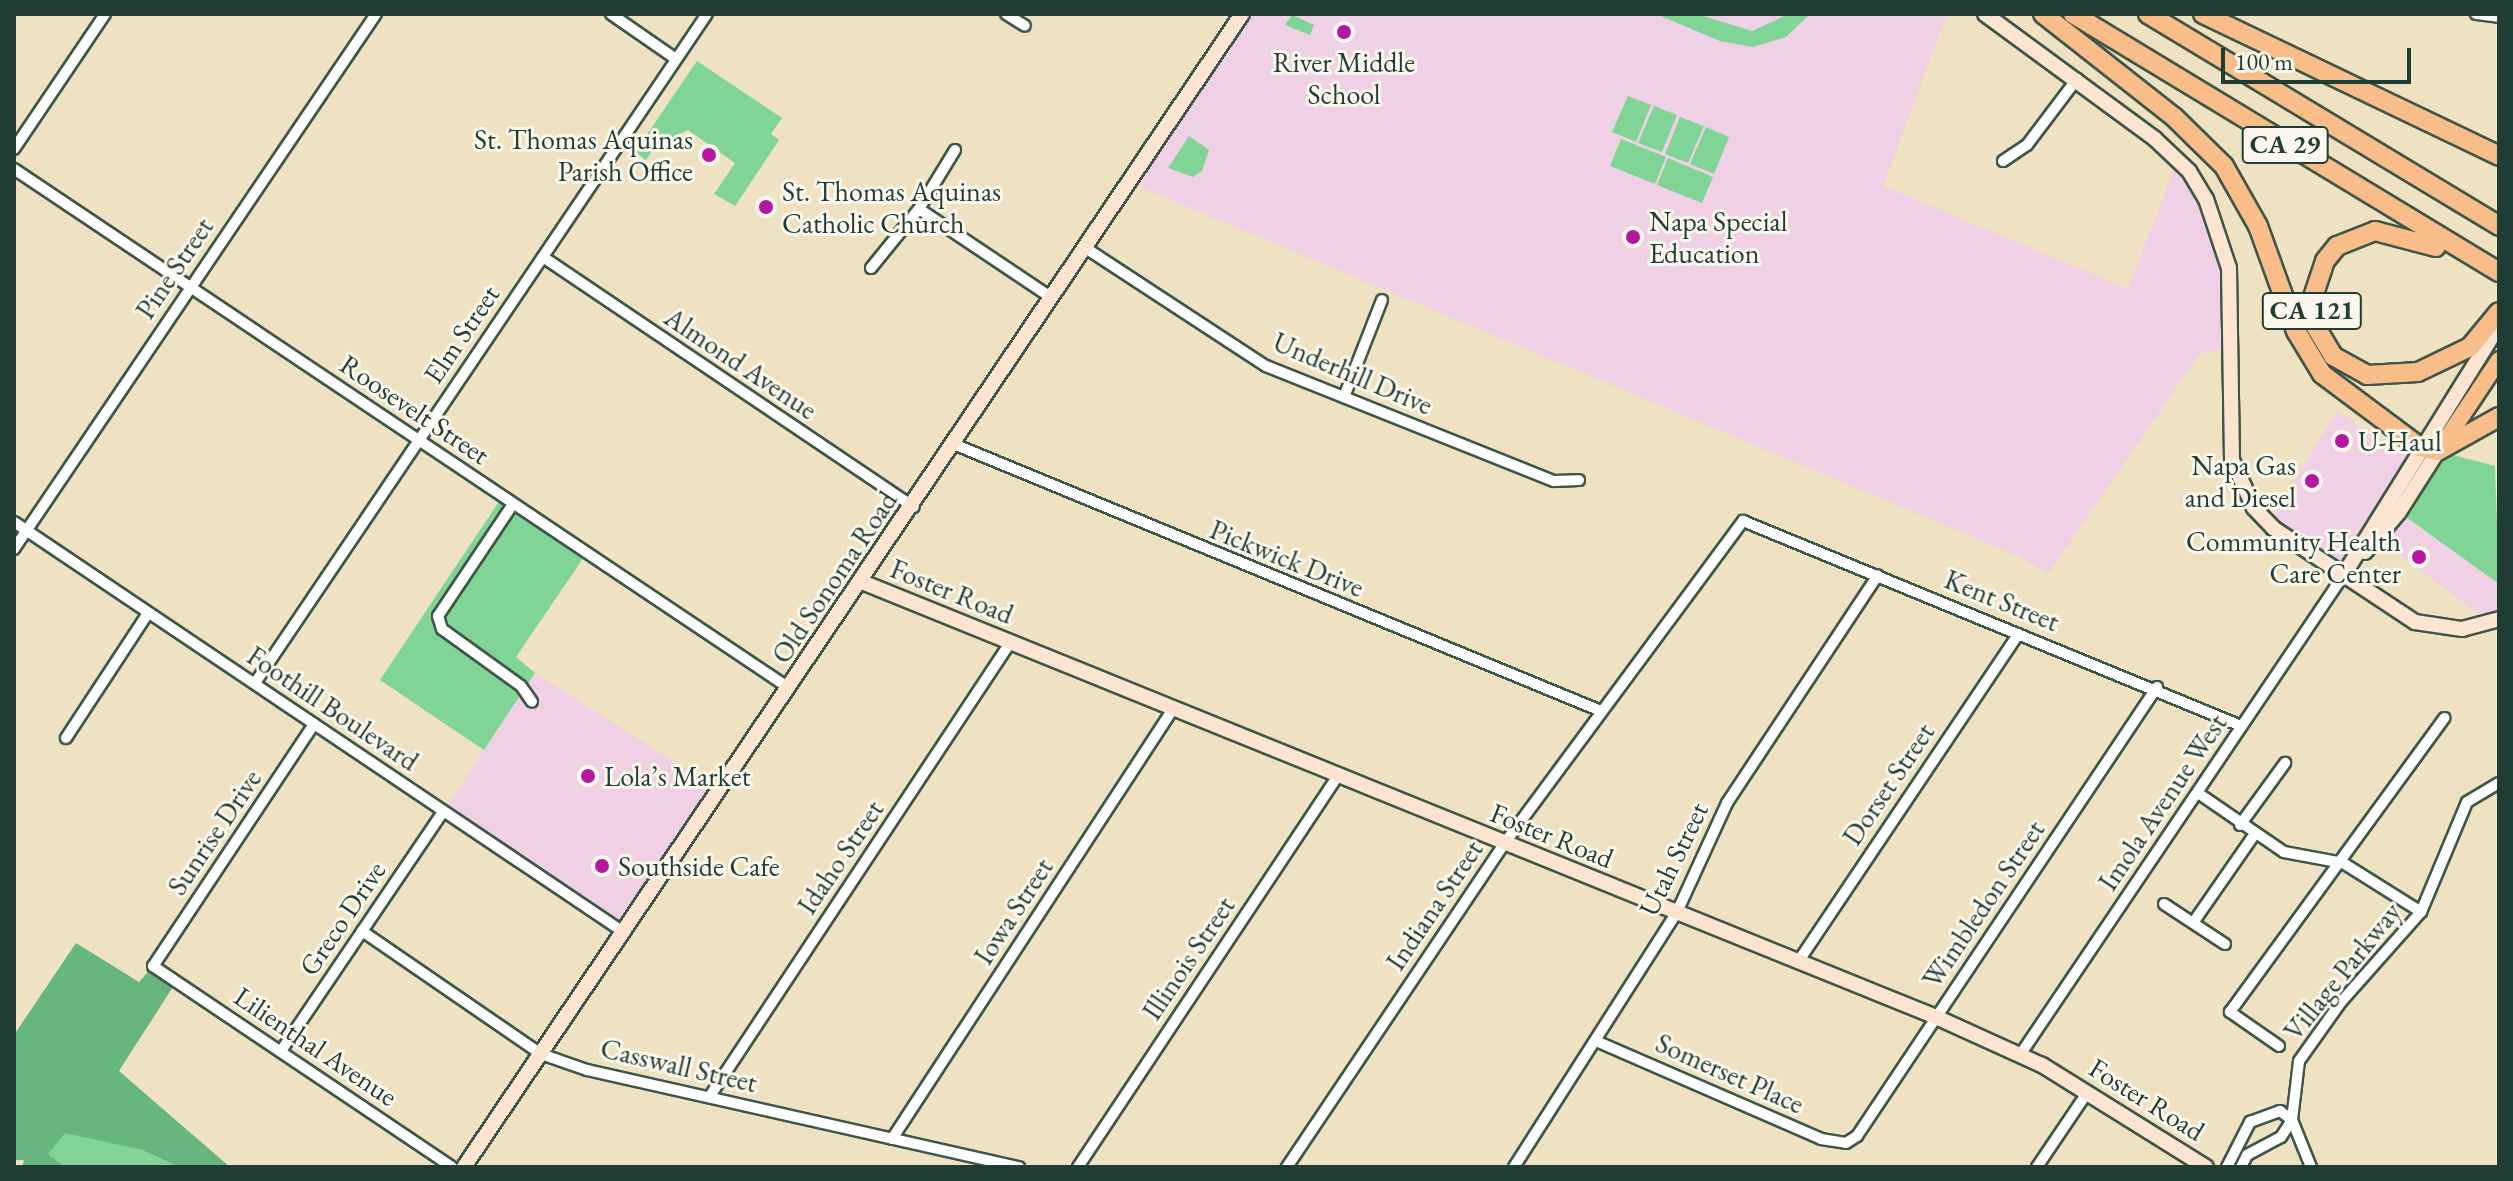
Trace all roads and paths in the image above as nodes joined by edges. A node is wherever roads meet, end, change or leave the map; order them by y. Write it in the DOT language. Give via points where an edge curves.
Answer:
graph roads {
  1 [pos="105,14"];
  2 [pos="376,14"];
  3 [pos="611,14"];
  4 [pos="707,14"];
  5 [pos="1006,14"];
  6 [pos="1242,14"];
  7 [pos="1985,14"];
  8 [pos="2043,14"];
  9 [pos="2073,14"];
  10 [pos="2148,14"];
  11 [pos="2203,14"];
  12 [pos="2476,14"];
  13 [pos="2499,17"];
  14 [pos="1025,26"];
  15 [pos="676,59"];
  16 [pos="2077,79"];
  17 [pos="2465,140"];
  18 [pos="14,149"];
  19 [pos="2499,149"];
  20 [pos="955,150"];
  21 [pos="2499,156"];
  22 [pos="2003,161"];
  23 [pos="14,169"];
  24 [pos="919,209"];
  25 [pos="2499,226"];
  26 [pos="1084,247"];
  27 [pos="543,257"];
  28 [pos="871,268"];
  29 [pos="2499,273"];
  30 [pos="190,288"];
  31 [pos="1052,298"];
  32 [pos="1382,300"];
  33 [pos="2499,312"];
  34 [pos="2499,325"];
  35 [pos="2499,360"];
  36 [pos="1344,397"];
  37 [pos="2499,417"];
  38 [pos="418,440"];
  39 [pos="956,445"];
  40 [pos="2429,449"];
  41 [pos="1579,480"];
  42 [pos="513,504"];
  43 [pos="913,507"];
  44 [pos="1743,521"];
  45 [pos="14,522"];
  46 [pos="26,530"];
  47 [pos="14,549"];
  48 [pos="1878,575"];
  49 [pos="2343,576"];
  50 [pos="862,582"];
  51 [pos="148,613"];
  52 [pos="2499,619"];
  53 [pos="2018,634"];
  54 [pos="1010,643"];
  55 [pos="255,683"];
  56 [pos="2157,687"];
  57 [pos="789,688"];
  58 [pos="532,702"];
  59 [pos="1173,709"];
  60 [pos="1601,711"];
  61 [pos="2444,718"];
  62 [pos="314,724"];
  63 [pos="2241,726"];
  64 [pos="66,738"];
  65 [pos="2285,763"];
  66 [pos="1338,776"];
  67 [pos="2499,783"];
  68 [pos="2198,793"];
  69 [pos="443,812"];
  70 [pos="2240,825"];
  71 [pos="2254,835"];
  72 [pos="1504,844"];
  73 [pos="2343,863"];
  74 [pos="2164,904"];
  75 [pos="2421,912"];
  76 [pos="1676,914"];
  77 [pos="2195,920"];
  78 [pos="362,931"];
  79 [pos="625,933"];
  80 [pos="2225,944"];
  81 [pos="1798,962"];
  82 [pos="153,966"];
  83 [pos="1936,1017"];
  84 [pos="1596,1041"];
  85 [pos="2279,1046"];
  86 [pos="281,1051"];
  87 [pos="541,1054"];
  88 [pos="2020,1055"];
  89 [pos="2087,1093"];
  90 [pos="710,1096"];
  91 [pos="2292,1120"];
  92 [pos="892,1139"];
  93 [pos="1846,1143"];
  94 [pos="452,1167"];
  95 [pos="464,1167"];
  96 [pos="1019,1167"];
  97 [pos="1078,1167"];
  98 [pos="1287,1167"];
  99 [pos="1514,1167"];
  100 [pos="2037,1167"];
  101 [pos="2206,1167"];
  102 [pos="2227,1167"];
  103 [pos="2241,1167"];
  104 [pos="2311,1167"];
  1 -- 18 [label="street"];
  2 -- 30 [label="street, Pine Street"];
  3 -- 15 [label="street"];
  4 -- 15 [label="street, Elm Street"];
  5 -- 14 [label="street"];
  6 -- 26 [label="street, Old Sonoma Road"];
  7 -- 16 [label="street"];
  8 -- 40 [label="highway" via="2165,109 2224,166 2258,226 2306,352 2322,374"];
  9 -- 29 [label="highway, CA 29"];
  10 -- 25 [label="highway, CA 29"];
  11 -- 17 [label="highway"];
  12 -- 13 [label="street"];
  15 -- 27 [label="street, Elm Street"];
  16 -- 22 [label="street" via="2027,145"];
  16 -- 49 [label="street" via="2172,154 2206,199 2229,268 2229,430 2236,472 2254,508 2273,528"];
  17 -- 19 [label="highway"];
  17 -- 21 [label="highway"];
  20 -- 24 [label="street"];
  23 -- 30 [label="street, Roosevelt Street"];
  24 -- 28 [label="street"];
  24 -- 31 [label="street"];
  26 -- 31 [label="street, Old Sonoma Road"];
  26 -- 36 [label="street, Underhill Drive" via="1266,366"];
  27 -- 38 [label="street, Elm Street"];
  27 -- 43 [label="street, Almond Avenue"];
  29 -- 33 [label="highway, CA 121" via="2409,236 2362,233 2325,261 2314,284 2312,312 2320,339 2333,356 2355,371 2384,376 2447,362 2470,347"];
  30 -- 38 [label="street, Roosevelt Street"];
  30 -- 46 [label="street, Pine Street"];
  31 -- 39 [label="street, Old Sonoma Road"];
  32 -- 36 [label="street"];
  34 -- 40 [label="street"];
  35 -- 40 [label="main road"];
  36 -- 41 [label="street, Underhill Drive" via="1554,481"];
  37 -- 40 [label="highway"];
  38 -- 42 [label="street, Roosevelt Street"];
  38 -- 55 [label="street, Elm Street"];
  39 -- 43 [label="street, Old Sonoma Road"];
  39 -- 60 [label="street, Pickwick Drive"];
  40 -- 49 [label="street"];
  42 -- 57 [label="street, Roosevelt Street"];
  42 -- 58 [label="street" via="438,616 442,629 521,686"];
  43 -- 50 [label="street, Old Sonoma Road"];
  44 -- 48 [label="street, Kent Street"];
  44 -- 60 [label="street, Indiana Street"];
  45 -- 46 [label="street, Foothill Boulevard"];
  46 -- 47 [label="street, Pine Street"];
  46 -- 51 [label="street, Foothill Boulevard"];
  48 -- 53 [label="street, Kent Street"];
  48 -- 76 [label="street, Utah Street" via="1727,803"];
  49 -- 52 [label="street" via="2392,611 2436,629 2462,629"];
  49 -- 63 [label="street, Imola Avenue West"];
  50 -- 54 [label="street, Foster Road"];
  50 -- 57 [label="street, Old Sonoma Road"];
  51 -- 55 [label="street, Foothill Boulevard"];
  51 -- 64 [label="street"];
  53 -- 56 [label="street, Kent Street"];
  53 -- 81 [label="street, Dorset Street"];
  54 -- 59 [label="street, Foster Road"];
  54 -- 90 [label="street, Idaho Street"];
  55 -- 62 [label="street, Foothill Boulevard"];
  56 -- 63 [label="street, Kent Street"];
  56 -- 83 [label="street, Wimbledon Street"];
  57 -- 79 [label="street, Old Sonoma Road"];
  59 -- 66 [label="street, Foster Road"];
  59 -- 92 [label="street, Iowa Street"];
  60 -- 72 [label="street, Indiana Street"];
  61 -- 73 [label="street"];
  62 -- 69 [label="street, Foothill Boulevard"];
  62 -- 82 [label="street, Sunrise Drive"];
  63 -- 68 [label="street, Imola Avenue West"];
  65 -- 70 [label="street"];
  66 -- 72 [label="street, Foster Road"];
  66 -- 97 [label="street, Illinois Street"];
  67 -- 75 [label="street, Village Parkway" via="2467,802"];
  68 -- 70 [label="street"];
  68 -- 88 [label="street, Imola Avenue West"];
  69 -- 78 [label="street, Greco Drive"];
  69 -- 79 [label="street, Foothill Boulevard"];
  70 -- 71 [label="street"];
  71 -- 73 [label="street" via="2284,852"];
  71 -- 77 [label="street"];
  72 -- 76 [label="street, Foster Road"];
  72 -- 98 [label="street, Indiana Street"];
  73 -- 75 [label="street"];
  73 -- 85 [label="street" via="2230,1012"];
  74 -- 77 [label="street"];
  75 -- 91 [label="street, Village Parkway" via="2313,1038 2294,1076"];
  76 -- 81 [label="street, Foster Road"];
  76 -- 84 [label="street, Utah Street"];
  77 -- 80 [label="street"];
  78 -- 86 [label="street, Greco Drive"];
  78 -- 87 [label="street, Casswall Street"];
  79 -- 87 [label="street, Old Sonoma Road"];
  81 -- 83 [label="street, Foster Road"];
  82 -- 86 [label="street, Lilienthal Avenue"];
  83 -- 88 [label="street, Foster Road"];
  83 -- 93 [label="street, Wimbledon Street" via="1857,1136"];
  84 -- 93 [label="street, Somerset Place" via="1821,1139"];
  84 -- 99 [label="street, Utah Street"];
  86 -- 94 [label="street, Lilienthal Avenue"];
  87 -- 90 [label="street, Casswall Street" via="587,1070"];
  87 -- 95 [label="street, Old Sonoma Road"];
  88 -- 89 [label="street, Foster Road"];
  89 -- 100 [label="street"];
  89 -- 101 [label="street, Foster Road"];
  90 -- 92 [label="street, Casswall Street"];
  91 -- 102 [label="street" via="2280,1111 2250,1122"];
  91 -- 103 [label="street" via="2281,1137 2247,1155"];
  91 -- 104 [label="street, Village Parkway"];
  92 -- 96 [label="street, Casswall Street"];
}
